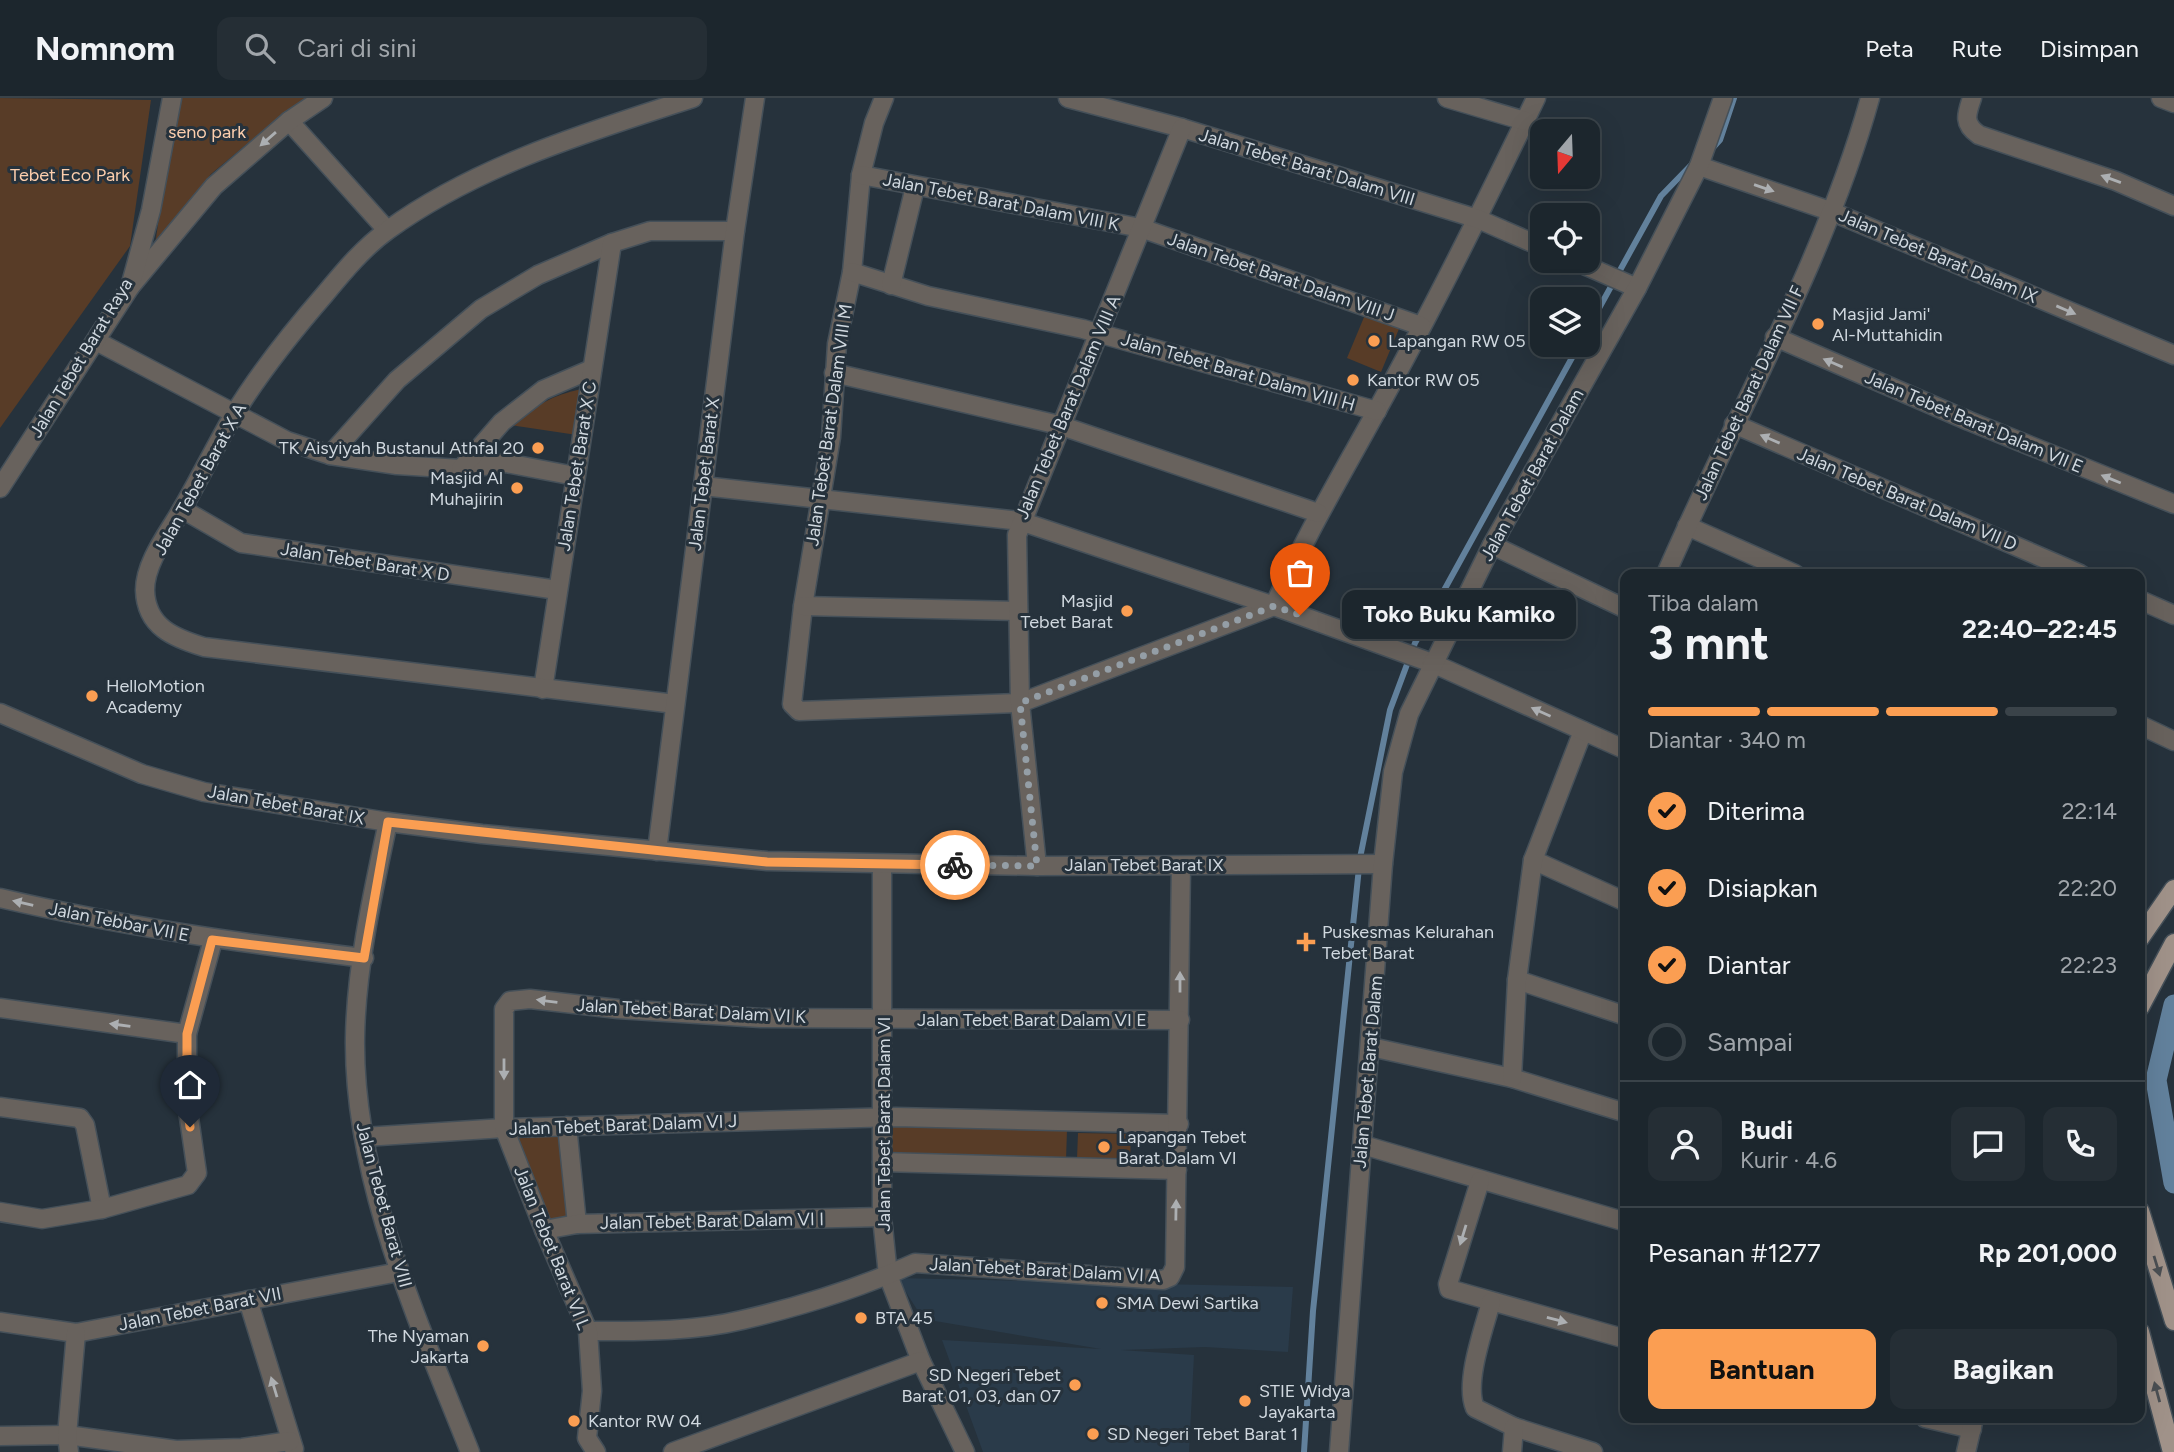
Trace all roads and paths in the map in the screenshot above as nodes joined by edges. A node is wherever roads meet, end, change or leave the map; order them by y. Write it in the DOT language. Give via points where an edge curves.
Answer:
graph roads {
  1 [pos="172,98"];
  2 [pos="323,98"];
  3 [pos="693,98"];
  4 [pos="755,98"];
  5 [pos="884,98"];
  6 [pos="1068,98"];
  7 [pos="1447,98"];
  8 [pos="1536,98"];
  9 [pos="1723,98"];
  10 [pos="1870,98"];
  11 [pos="1972,98"];
  12 [pos="2161,98"];
  13 [pos="2174,103"];
  14 [pos="289,121"];
  15 [pos="1525,121"];
  16 [pos="1182,128"];
  17 [pos="1701,162"];
  18 [pos="860,175"];
  19 [pos="915,187"];
  20 [pos="2174,206"];
  21 [pos="1830,211"];
  22 [pos="1478,219"];
  23 [pos="1141,228"];
  24 [pos="387,230"];
  25 [pos="735,230"];
  26 [pos="1530,242"];
  27 [pos="612,243"];
  28 [pos="1600,271"];
  29 [pos="852,272"];
  30 [pos="1629,284"];
  31 [pos="891,285"];
  32 [pos="130,287"];
  33 [pos="1421,326"];
  34 [pos="1100,333"];
  35 [pos="1774,337"];
  36 [pos="96,341"];
  37 [pos="2174,355"];
  38 [pos="592,369"];
  39 [pos="834,373"];
  40 [pos="1377,411"];
  41 [pos="234,415"];
  42 [pos="1734,424"];
  43 [pos="1059,425"];
  44 [pos="330,455"];
  45 [pos="461,469"];
  46 [pos="575,476"];
  47 [pos="703,486"];
  48 [pos="0,488"];
  49 [pos="821,497"];
  50 [pos="2174,504"];
  51 [pos="182,509"];
  52 [pos="1318,513"];
  53 [pos="1020,521"];
  54 [pos="1687,526"];
  55 [pos="1492,545"];
  56 [pos="1669,569"];
  57 [pos="1784,569"];
  58 [pos="2068,569"];
  59 [pos="557,590"];
  60 [pos="2145,602"];
  61 [pos="803,606"];
  62 [pos="1274,606"];
  63 [pos="1620,606"];
  64 [pos="1018,611"];
  65 [pos="2174,615"];
  66 [pos="1432,663"];
  67 [pos="543,689"];
  68 [pos="1020,703"];
  69 [pos="675,704"];
  70 [pos="0,713"];
  71 [pos="2145,727"];
  72 [pos="1583,731"];
  73 [pos="2173,737"];
  74 [pos="1620,747"];
  75 [pos="388,822"];
  76 [pos="657,851"];
  77 [pos="1533,860"];
  78 [pos="882,864"];
  79 [pos="1383,864"];
  80 [pos="1037,866"];
  81 [pos="1181,866"];
  82 [pos="2174,889"];
  83 [pos="0,898"];
  84 [pos="1620,899"];
  85 [pos="2145,931"];
  86 [pos="212,940"];
  87 [pos="2174,943"];
  88 [pos="364,958"];
  89 [pos="1517,980"];
  90 [pos="2145,998"];
  91 [pos="0,1008"];
  92 [pos="1620,1014"];
  93 [pos="884,1019"];
  94 [pos="1180,1020"];
  95 [pos="187,1034"];
  96 [pos="1371,1047"];
  97 [pos="1513,1078"];
  98 [pos="0,1107"];
  99 [pos="1620,1111"];
  100 [pos="883,1117"];
  101 [pos="1179,1124"];
  102 [pos="567,1126"];
  103 [pos="504,1128"];
  104 [pos="363,1137"];
  105 [pos="1363,1145"];
  106 [pos="882,1162"];
  107 [pos="1177,1170"];
  108 [pos="1480,1181"];
  109 [pos="102,1209"];
  110 [pos="0,1212"];
  111 [pos="882,1217"];
  112 [pos="1620,1220"];
  113 [pos="577,1224"];
  114 [pos="2145,1227"];
  115 [pos="544,1230"];
  116 [pos="399,1272"];
  117 [pos="888,1275"];
  118 [pos="248,1300"];
  119 [pos="1492,1302"];
  120 [pos="2174,1321"];
  121 [pos="0,1322"];
  122 [pos="588,1332"];
  123 [pos="76,1333"];
  124 [pos="1620,1337"];
  125 [pos="2145,1351"];
  126 [pos="921,1361"];
  127 [pos="1973,1423"];
  128 [pos="1514,1427"];
  129 [pos="0,1436"];
  130 [pos="68,1444"];
  131 [pos="293,1447"];
  132 [pos="470,1452"];
  133 [pos="596,1452"];
  134 [pos="673,1452"];
  135 [pos="963,1452"];
  136 [pos="1339,1452"];
  137 [pos="1513,1452"];
  138 [pos="1593,1452"];
  139 [pos="1966,1452"];
  140 [pos="2172,1452"];
  1 -- 32 [label="street, Jalan Tebet Barat Raya"];
  2 -- 14 [label="street"];
  3 -- 24 [label="street, Jalan Tebet Barat X A" via="514,161"];
  4 -- 25 [label="street, Jalan Tebet Barat X"];
  5 -- 18 [label="street, Jalan Tebet Barat Dalam VIII M"];
  6 -- 16 [label="street, Jalan Tebet Barat Dalam VIII"];
  7 -- 15 [label="street"];
  8 -- 15 [label="street"];
  9 -- 17 [label="street, Jalan Tebet Barat Dalam"];
  10 -- 21 [label="street, Jalan Tebet Barat Dalam VII F"];
  20 -- 11 [label="street, one-way" via="2116,181 1979,135 1966,122"];
  12 -- 13 [label="street"];
  14 -- 24 [label="street"];
  14 -- 32 [label="street, one-way" via="214,186"];
  15 -- 22 [label="street"];
  16 -- 22 [label="street, Jalan Tebet Barat Dalam VIII"];
  16 -- 23 [label="street, Jalan Tebet Barat Dalam VIII A"];
  17 -- 21 [label="street, Jalan Tebet Barat Dalam IX, one-way"];
  17 -- 30 [label="street, Jalan Tebet Barat Dalam"];
  18 -- 19 [label="street, Jalan Tebet Barat Dalam VIII K"];
  18 -- 29 [label="street, Jalan Tebet Barat Dalam VIII M"];
  19 -- 23 [label="street, Jalan Tebet Barat Dalam VIII K"];
  19 -- 31 [label="street"];
  21 -- 35 [label="street, Jalan Tebet Barat Dalam VII F"];
  21 -- 37 [label="street, Jalan Tebet Barat Dalam IX, one-way"];
  22 -- 26 [label="street, Jalan Tebet Barat Dalam VIII"];
  22 -- 33 [label="street"];
  23 -- 33 [label="street, Jalan Tebet Barat Dalam VIII J"];
  23 -- 34 [label="street, Jalan Tebet Barat Dalam VIII A"];
  24 -- 41 [label="street, Jalan Tebet Barat X A" via="305,316"];
  25 -- 27 [label="street" via="650,231"];
  25 -- 47 [label="street, Jalan Tebet Barat X"];
  27 -- 38 [label="street, Jalan Tebet Barat X C"];
  27 -- 44 [label="street" via="538,275 481,309 397,380"];
  28 -- 30 [label="street"];
  29 -- 31 [label="street, Jalan Tebet Barat Dalam VIII H"];
  29 -- 39 [label="street, Jalan Tebet Barat Dalam VIII M"];
  30 -- 55 [label="street, Jalan Tebet Barat Dalam"];
  31 -- 34 [label="street, Jalan Tebet Barat Dalam VIII H"];
  32 -- 36 [label="street, Jalan Tebet Barat Raya"];
  33 -- 40 [label="street"];
  34 -- 40 [label="street, Jalan Tebet Barat Dalam VIII H"];
  34 -- 43 [label="street, Jalan Tebet Barat Dalam VIII A"];
  35 -- 42 [label="street, Jalan Tebet Barat Dalam VII F"];
  50 -- 35 [label="street, Jalan Tebet Barat Dalam VII E, one-way"];
  36 -- 41 [label="street"];
  36 -- 48 [label="street, Jalan Tebet Barat Raya"];
  38 -- 45 [label="street" via="543,390 522,406"];
  38 -- 46 [label="street, Jalan Tebet Barat X C"];
  39 -- 43 [label="street"];
  39 -- 49 [label="street, Jalan Tebet Barat Dalam VIII M" via="831,437"];
  40 -- 52 [label="street"];
  41 -- 44 [label="street" via="287,441"];
  41 -- 51 [label="street, Jalan Tebet Barat X A"];
  42 -- 54 [label="street, Jalan Tebet Barat Dalam VII F"];
  58 -- 42 [label="street, Jalan Tebet Barat Dalam VII D, one-way"];
  43 -- 52 [label="street"];
  43 -- 53 [label="street, Jalan Tebet Barat Dalam VIII A"];
  44 -- 45 [label="street" via="397,466"];
  45 -- 46 [label="street" via="506,463"];
  46 -- 59 [label="street, Jalan Tebet Barat X C"];
  47 -- 49 [label="street"];
  47 -- 69 [label="street, Jalan Tebet Barat X"];
  49 -- 53 [label="street"];
  49 -- 61 [label="street, Jalan Tebet Barat Dalam VIII M"];
  51 -- 59 [label="street, Jalan Tebet Barat X D" via="241,543"];
  51 -- 67 [label="street, Jalan Tebet Barat X A" via="145,589 154,620 174,638 229,653"];
  52 -- 62 [label="street"];
  53 -- 62 [label="street"];
  53 -- 64 [label="street, Jalan Tebet Barat Dalam VIII A"];
  54 -- 56 [label="street, Jalan Tebet Barat Dalam VII F"];
  54 -- 57 [label="street"];
  55 -- 63 [label="street"];
  55 -- 66 [label="street, Jalan Tebet Barat Dalam"];
  59 -- 67 [label="street, Jalan Tebet Barat X C"];
  60 -- 65 [label="street"];
  61 -- 64 [label="street"];
  61 -- 68 [label="street, Jalan Tebet Barat Dalam VIII M" via="792,704 799,711"];
  62 -- 66 [label="street"];
  62 -- 68 [label="street"];
  64 -- 68 [label="street, Jalan Tebet Barat Dalam VIII A"];
  72 -- 66 [label="street, one-way"];
  66 -- 79 [label="street, Jalan Tebet Barat Dalam" via="1409,714 1393,772"];
  67 -- 69 [label="street, Jalan Tebet Barat X A"];
  68 -- 80 [label="street, Jalan Tebet Barat Dalam VIII A"];
  69 -- 76 [label="street, Jalan Tebet Barat X"];
  70 -- 75 [label="street, Jalan Tebet Barat IX" via="142,774 204,792"];
  71 -- 73 [label="street"];
  72 -- 74 [label="street"];
  72 -- 77 [label="street"];
  75 -- 76 [label="street, Jalan Tebet Barat IX"];
  75 -- 88 [label="street, Jalan Tebet Barat VIII"];
  76 -- 78 [label="street, Jalan Tebet Barat IX" via="767,862"];
  77 -- 84 [label="street"];
  77 -- 89 [label="street"];
  78 -- 80 [label="street, Jalan Tebet Barat IX"];
  78 -- 93 [label="street, Jalan Tebet Barat Dalam VI"];
  79 -- 81 [label="street, Jalan Tebet Barat IX"];
  79 -- 96 [label="street, Jalan Tebet Barat Dalam"];
  80 -- 81 [label="street, Jalan Tebet Barat IX"];
  94 -- 81 [label="street, Jalan Tebet Barat Dalam VI A, one-way"];
  82 -- 85 [label="main road"];
  86 -- 83 [label="street, Jalan Tebbar VII E, one-way"];
  86 -- 88 [label="street, Jalan Tebbar VII E"];
  86 -- 95 [label="street"];
  87 -- 90 [label="main road"];
  88 -- 104 [label="street, Jalan Tebet Barat VIII" via="355,1037"];
  89 -- 92 [label="street"];
  89 -- 97 [label="street"];
  95 -- 91 [label="street, one-way"];
  93 -- 94 [label="street, Jalan Tebet Barat Dalam VI E"];
  93 -- 100 [label="street, Jalan Tebet Barat Dalam VI"];
  93 -- 103 [label="street, Jalan Tebet Barat Dalam VI K, one-way" via="748,1017 517,998 504,1009"];
  94 -- 101 [label="street, Jalan Tebet Barat Dalam VI A"];
  95 -- 109 [label="street" via="187,1104 197,1173 188,1185"];
  96 -- 97 [label="street"];
  96 -- 105 [label="street, Jalan Tebet Barat Dalam"];
  97 -- 99 [label="street"];
  98 -- 109 [label="street" via="80,1118"];
  100 -- 101 [label="street, Jalan Tebet Barat Dalam VI J"];
  100 -- 102 [label="street, Jalan Tebet Barat Dalam VI J"];
  100 -- 106 [label="street, Jalan Tebet Barat Dalam VI"];
  101 -- 107 [label="street, Jalan Tebet Barat Dalam VI A"];
  102 -- 103 [label="street, Jalan Tebet Barat Dalam VI J"];
  102 -- 113 [label="street"];
  103 -- 104 [label="street, Jalan Tebet Barat Dalam VI J"];
  103 -- 115 [label="street, Jalan Tebet Barat VI L"];
  104 -- 116 [label="street, Jalan Tebet Barat VIII"];
  105 -- 108 [label="street"];
  105 -- 136 [label="street, Jalan Tebet Barat Dalam"];
  106 -- 107 [label="street"];
  106 -- 111 [label="street, Jalan Tebet Barat Dalam VI"];
  117 -- 107 [label="street, Jalan Tebet Barat Dalam VI A, one-way" via="915,1263 1163,1280 1175,1267"];
  108 -- 112 [label="street"];
  108 -- 119 [label="street, one-way" via="1448,1286"];
  109 -- 110 [label="street" via="42,1219"];
  111 -- 113 [label="street, Jalan Tebet Barat Dalam VI I"];
  111 -- 117 [label="street, Jalan Tebet Barat Dalam VI"];
  113 -- 115 [label="street, Jalan Tebet Barat Dalam VI I"];
  114 -- 120 [label="main road, one-way"];
  115 -- 122 [label="street, Jalan Tebet Barat VI L"];
  116 -- 118 [label="street, Jalan Tebet Barat VII"];
  116 -- 132 [label="street, Jalan Tebet Barat VIII"];
  117 -- 122 [label="street" via="741,1321 665,1330"];
  117 -- 126 [label="street, Jalan Tebet Barat Dalam VI"];
  118 -- 123 [label="street, Jalan Tebet Barat VII"];
  131 -- 118 [label="street, one-way"];
  119 -- 124 [label="street, one-way"];
  119 -- 128 [label="street" via="1475,1363 1473,1404"];
  121 -- 123 [label="street, Jalan Tebet Barat VII"];
  122 -- 133 [label="street, Jalan Tebet Barat VI L" via="592,1391 587,1438"];
  123 -- 130 [label="street"];
  140 -- 125 [label="main road, one-way"];
  126 -- 134 [label="street"];
  126 -- 135 [label="street, Jalan Tebet Barat Dalam VI"];
  127 -- 139 [label="street"];
  128 -- 137 [label="street"];
  128 -- 138 [label="street"];
  129 -- 130 [label="street"];
  130 -- 131 [label="street" via="176,1450"];
}
